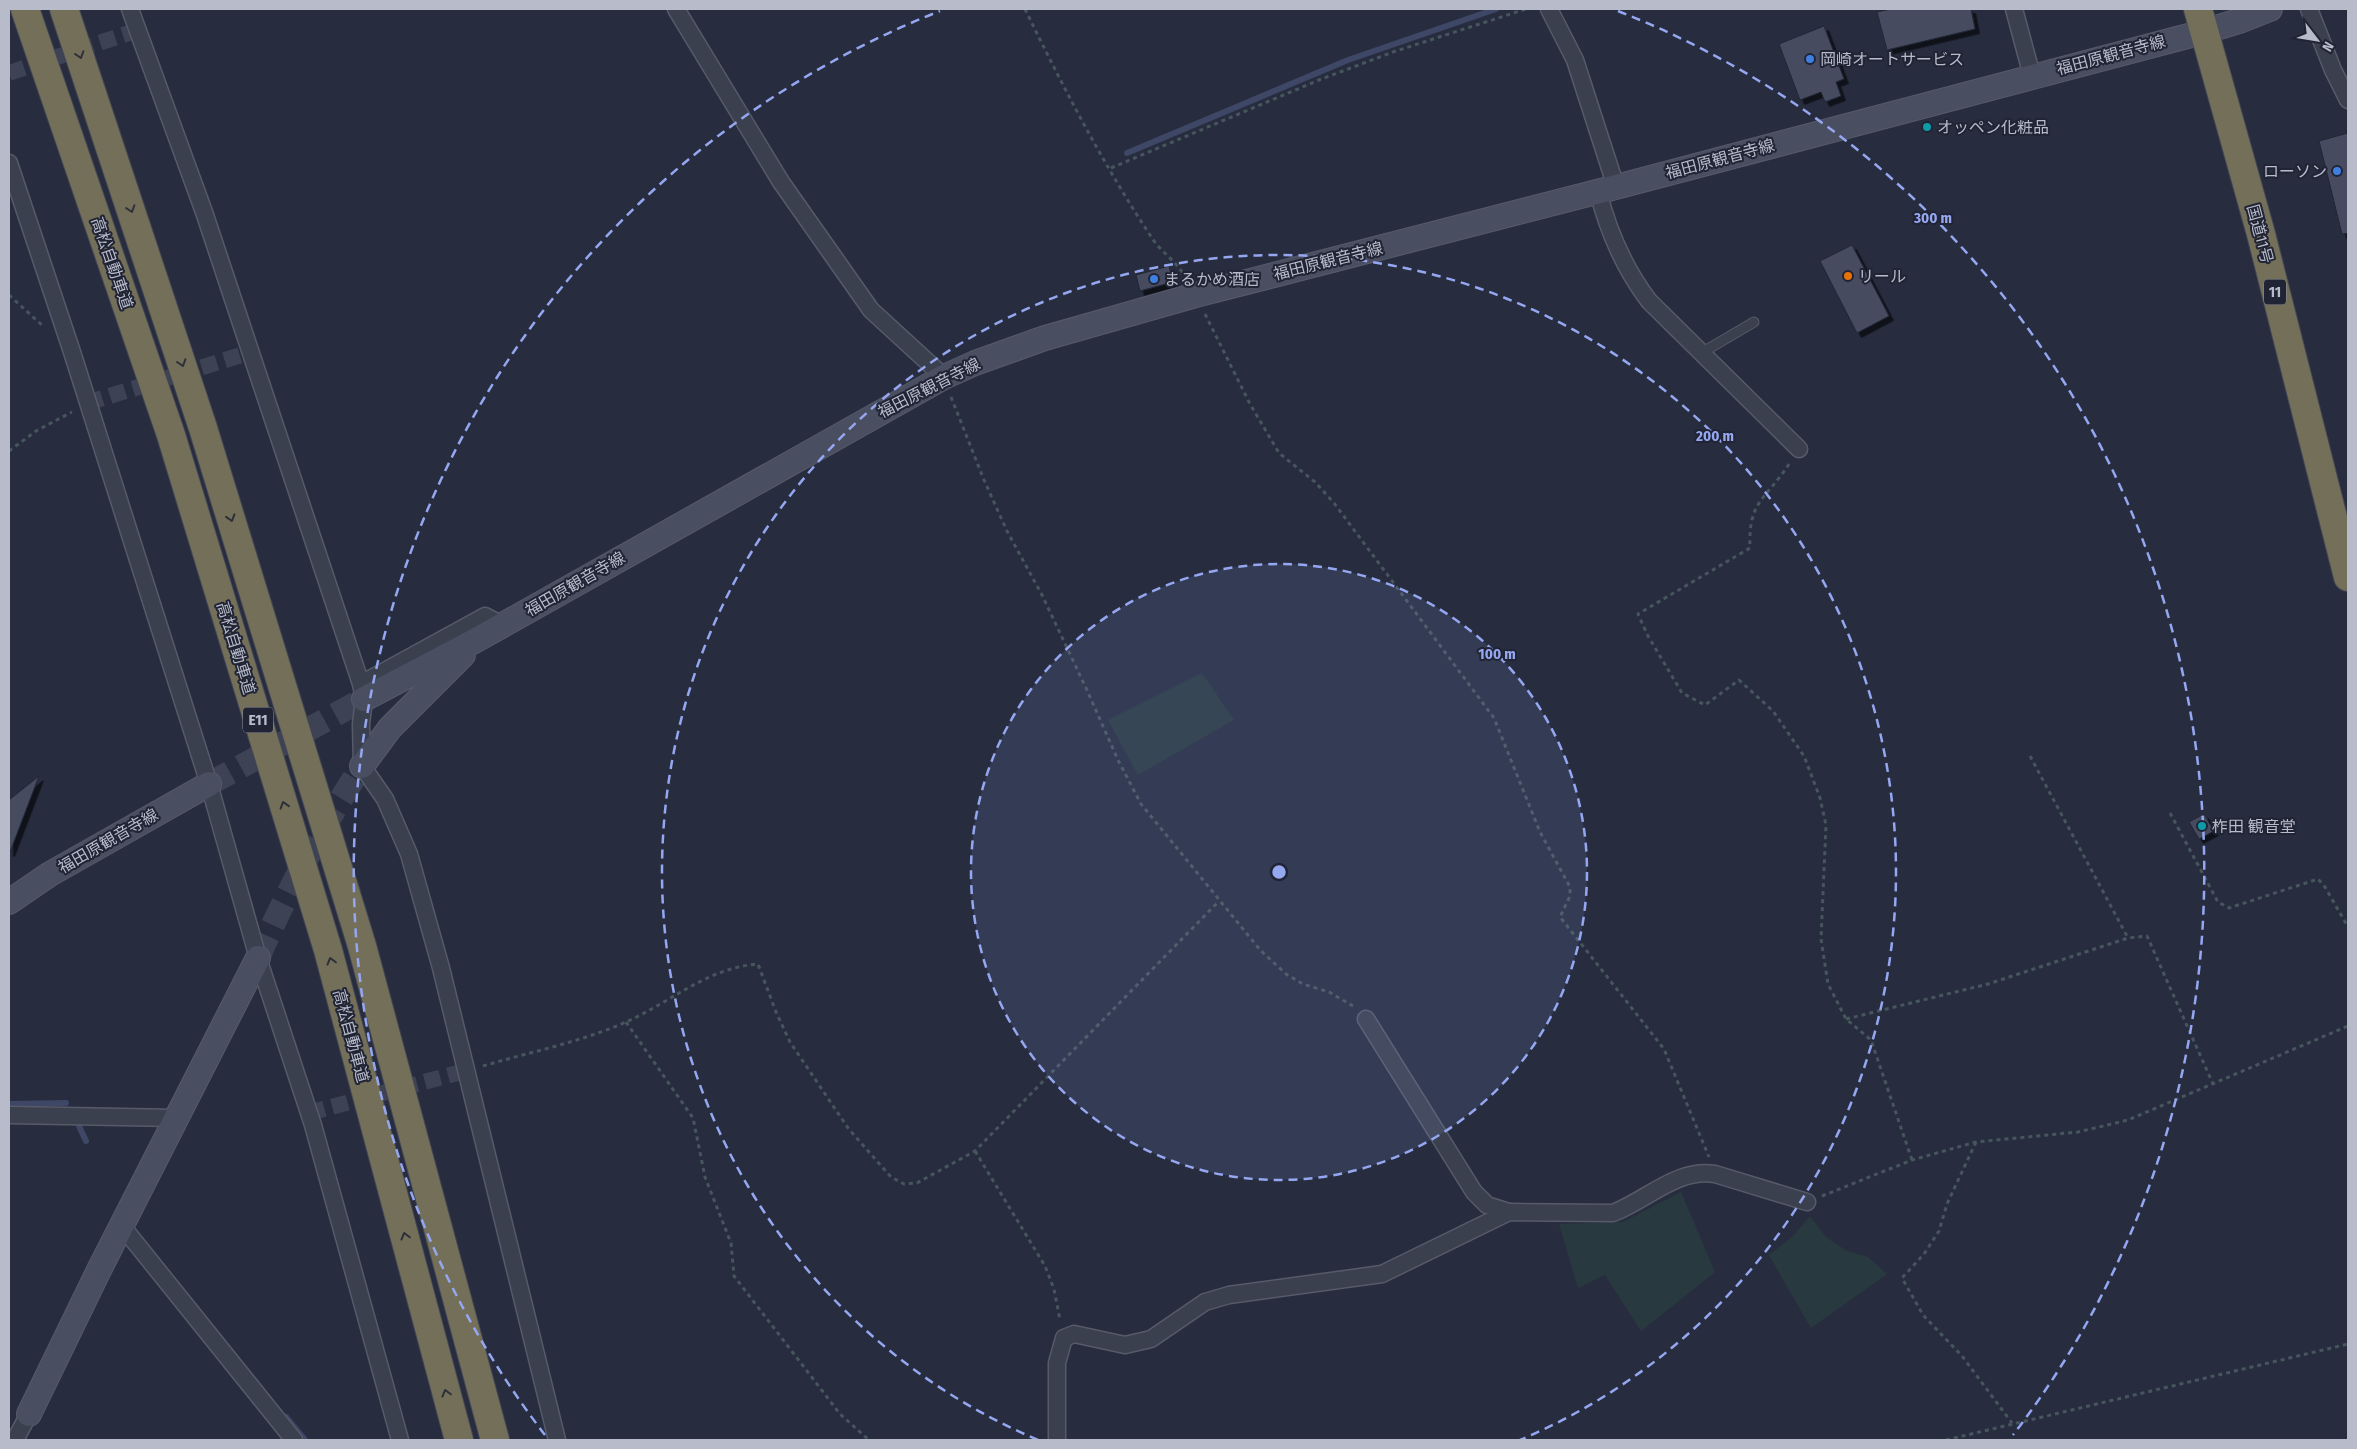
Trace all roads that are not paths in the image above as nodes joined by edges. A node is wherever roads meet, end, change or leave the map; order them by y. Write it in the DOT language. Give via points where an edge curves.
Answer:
graph roads {
  1 [pos="25,9"];
  2 [pos="64,9"];
  3 [pos="130,9"];
  4 [pos="676,9"];
  5 [pos="1549,9"];
  6 [pos="2014,9"];
  7 [pos="2270,9"];
  8 [pos="2309,9"];
  9 [pos="2200,20"];
  10 [pos="2032,76"];
  11 [pos="2348,100"];
  12 [pos="9,164"];
  13 [pos="1607,189"];
  14 [pos="1754,322"];
  15 [pos="1703,352"];
  16 [pos="944,377"];
  17 [pos="1799,449"];
  18 [pos="2348,577"];
  19 [pos="502,626"];
  20 [pos="478,639"];
  21 [pos="363,692"];
  22 [pos="362,766"];
  23 [pos="209,784"];
  24 [pos="9,902"];
  25 [pos="258,958"];
  26 [pos="1366,1020"];
  27 [pos="9,1115"];
  28 [pos="177,1118"];
  29 [pos="1807,1202"];
  30 [pos="1508,1212"];
  31 [pos="122,1226"];
  32 [pos="29,1414"];
  33 [pos="15,1440"];
  34 [pos="294,1440"];
  35 [pos="400,1440"];
  36 [pos="459,1440"];
  37 [pos="495,1440"];
  38 [pos="557,1440"];
  39 [pos="1057,1440"];
  36 -- 1 [label="highway, 高松自動車道 / E11, one-way" via="328,950 171,435"];
  2 -- 37 [label="highway, 高松自動車道 / E11, one-way" via="204,428 362,946"];
  3 -- 21 [label="street" via="204,212"];
  4 -- 16 [label="street" via="781,182 871,310"];
  5 -- 13 [label="street" via="1575,60"];
  6 -- 10 [label="street"];
  7 -- 9 [label="main road, 福田原観音寺線" via="2242,20"];
  8 -- 11 [label="street"];
  9 -- 10 [label="main road, 福田原観音寺線"];
  9 -- 18 [label="highway, 国道11号 / 11" via="2260,234"];
  10 -- 13 [label="main road, 福田原観音寺線"];
  12 -- 23 [label="street"];
  13 -- 15 [label="street" via="1606,221 1630,276 1649,301"];
  13 -- 16 [label="main road, 福田原観音寺線" via="1196,295 1045,338"];
  14 -- 15 [label="lane"];
  15 -- 17 [label="street"];
  16 -- 19 [label="main road, 福田原観音寺線"];
  19 -- 20 [label="main road, 福田原観音寺線"];
  19 -- 21 [label="street" via="485,616"];
  20 -- 21 [label="main road, 福田原観音寺線"];
  20 -- 22 [label="main road" via="390,728"];
  21 -- 22 [label="street"];
  22 -- 38 [label="street" via="385,799 409,854 441,968"];
  23 -- 24 [label="main road, 福田原観音寺線" via="50,874"];
  23 -- 25 [label="street"];
  25 -- 28 [label="main road"];
  25 -- 35 [label="street" via="313,1125"];
  26 -- 30 [label="street" via="1474,1192 1487,1205"];
  27 -- 28 [label="street"];
  28 -- 31 [label="main road"];
  29 -- 30 [label="street" via="1700,1172 1676,1179 1613,1213"];
  30 -- 39 [label="street" via="1382,1274 1229,1295 1205,1302 1151,1339 1125,1345 1074,1334 1064,1338 1057,1363"];
  31 -- 32 [label="main road"];
  31 -- 34 [label="street"];
  32 -- 33 [label="street"];
}
